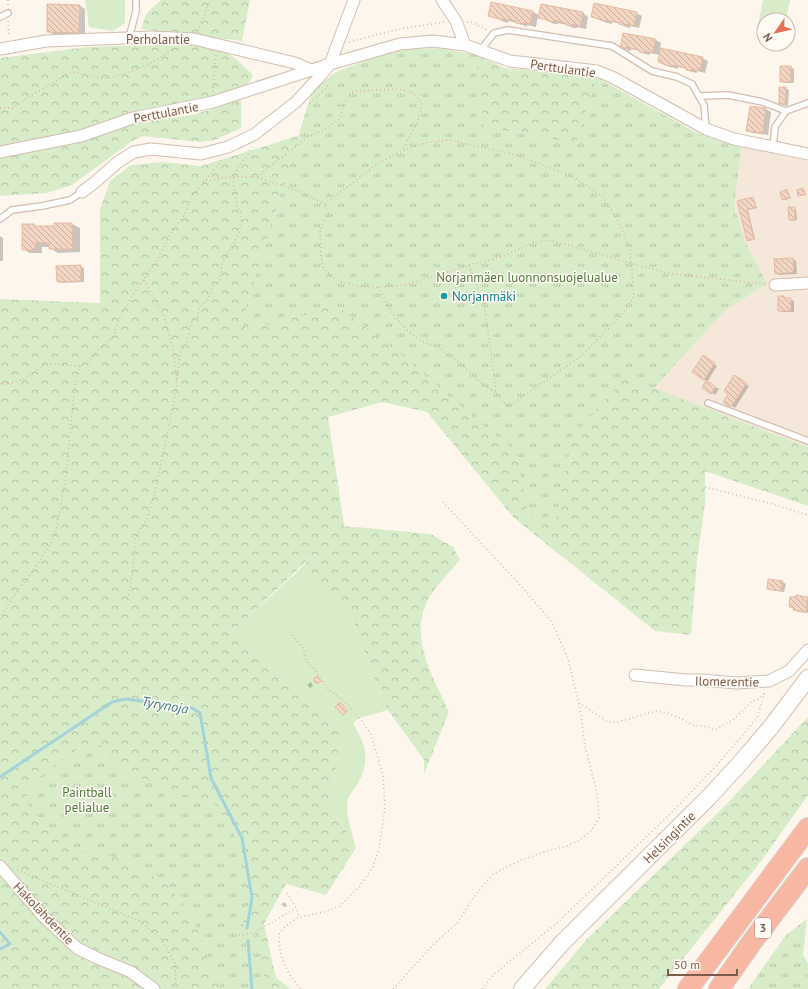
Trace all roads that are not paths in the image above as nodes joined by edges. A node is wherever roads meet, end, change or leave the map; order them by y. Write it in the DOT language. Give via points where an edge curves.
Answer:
graph roads {
  1 [pos="136,0"];
  2 [pos="354,0"];
  3 [pos="442,0"];
  4 [pos="8,13"];
  5 [pos="0,16"];
  6 [pos="130,38"];
  7 [pos="465,45"];
  8 [pos="5,48"];
  9 [pos="480,51"];
  10 [pos="330,64"];
  11 [pos="311,70"];
  12 [pos="699,96"];
  13 [pos="808,102"];
  14 [pos="786,111"];
  15 [pos="706,129"];
  16 [pos="773,148"];
  17 [pos="0,152"];
  18 [pos="808,154"];
  19 [pos="82,192"];
  20 [pos="0,219"];
  21 [pos="808,283"];
  22 [pos="775,285"];
  23 [pos="708,402"];
  24 [pos="808,441"];
  25 [pos="808,650"];
  26 [pos="635,675"];
  27 [pos="808,678"];
  28 [pos="804,835"];
  29 [pos="0,866"];
  30 [pos="808,868"];
  31 [pos="154,989"];
  32 [pos="522,989"];
  33 [pos="688,989"];
  34 [pos="719,989"];
  1 -- 6 [label="lane"];
  2 -- 10 [label="street"];
  3 -- 7 [label="street" via="456,21"];
  4 -- 5 [label="lane"];
  6 -- 8 [label="street, Perholantie" via="46,41"];
  6 -- 11 [label="street, Perholantie" via="191,39 295,63"];
  7 -- 9 [label="street, Perttulantie"];
  7 -- 10 [label="street, Perttulantie" via="433,41 400,44"];
  9 -- 12 [label="lane" via="494,33 508,30 612,46 652,71 677,77 692,84"];
  9 -- 15 [label="street, Perttulantie" via="510,61 597,71"];
  10 -- 11 [label="street, Perttulantie"];
  10 -- 19 [label="street" via="296,102 255,134 223,148 201,154 151,149 134,152"];
  11 -- 17 [label="street, Perttulantie" via="212,102 133,118 82,136"];
  12 -- 14 [label="lane" via="728,95 763,102"];
  12 -- 15 [label="lane" via="704,105"];
  13 -- 14 [label="lane"];
  14 -- 16 [label="lane" via="775,127"];
  15 -- 16 [label="street, Perttulantie"];
  16 -- 18 [label="street, Perttulantie"];
  19 -- 20 [label="lane" via="70,200 12,210"];
  21 -- 22 [label="street"];
  23 -- 24 [label="lane"];
  25 -- 26 [label="street, Ilomerentie" via="789,671 769,681 736,683"];
  27 -- 32 [label="main road, Helsingintie" via="742,761 562,943"];
  28 -- 33 [label="highway, 3"];
  29 -- 31 [label="street, Hakolahdentie" via="43,916 77,948 132,972"];
  30 -- 34 [label="highway, 3"];
}
